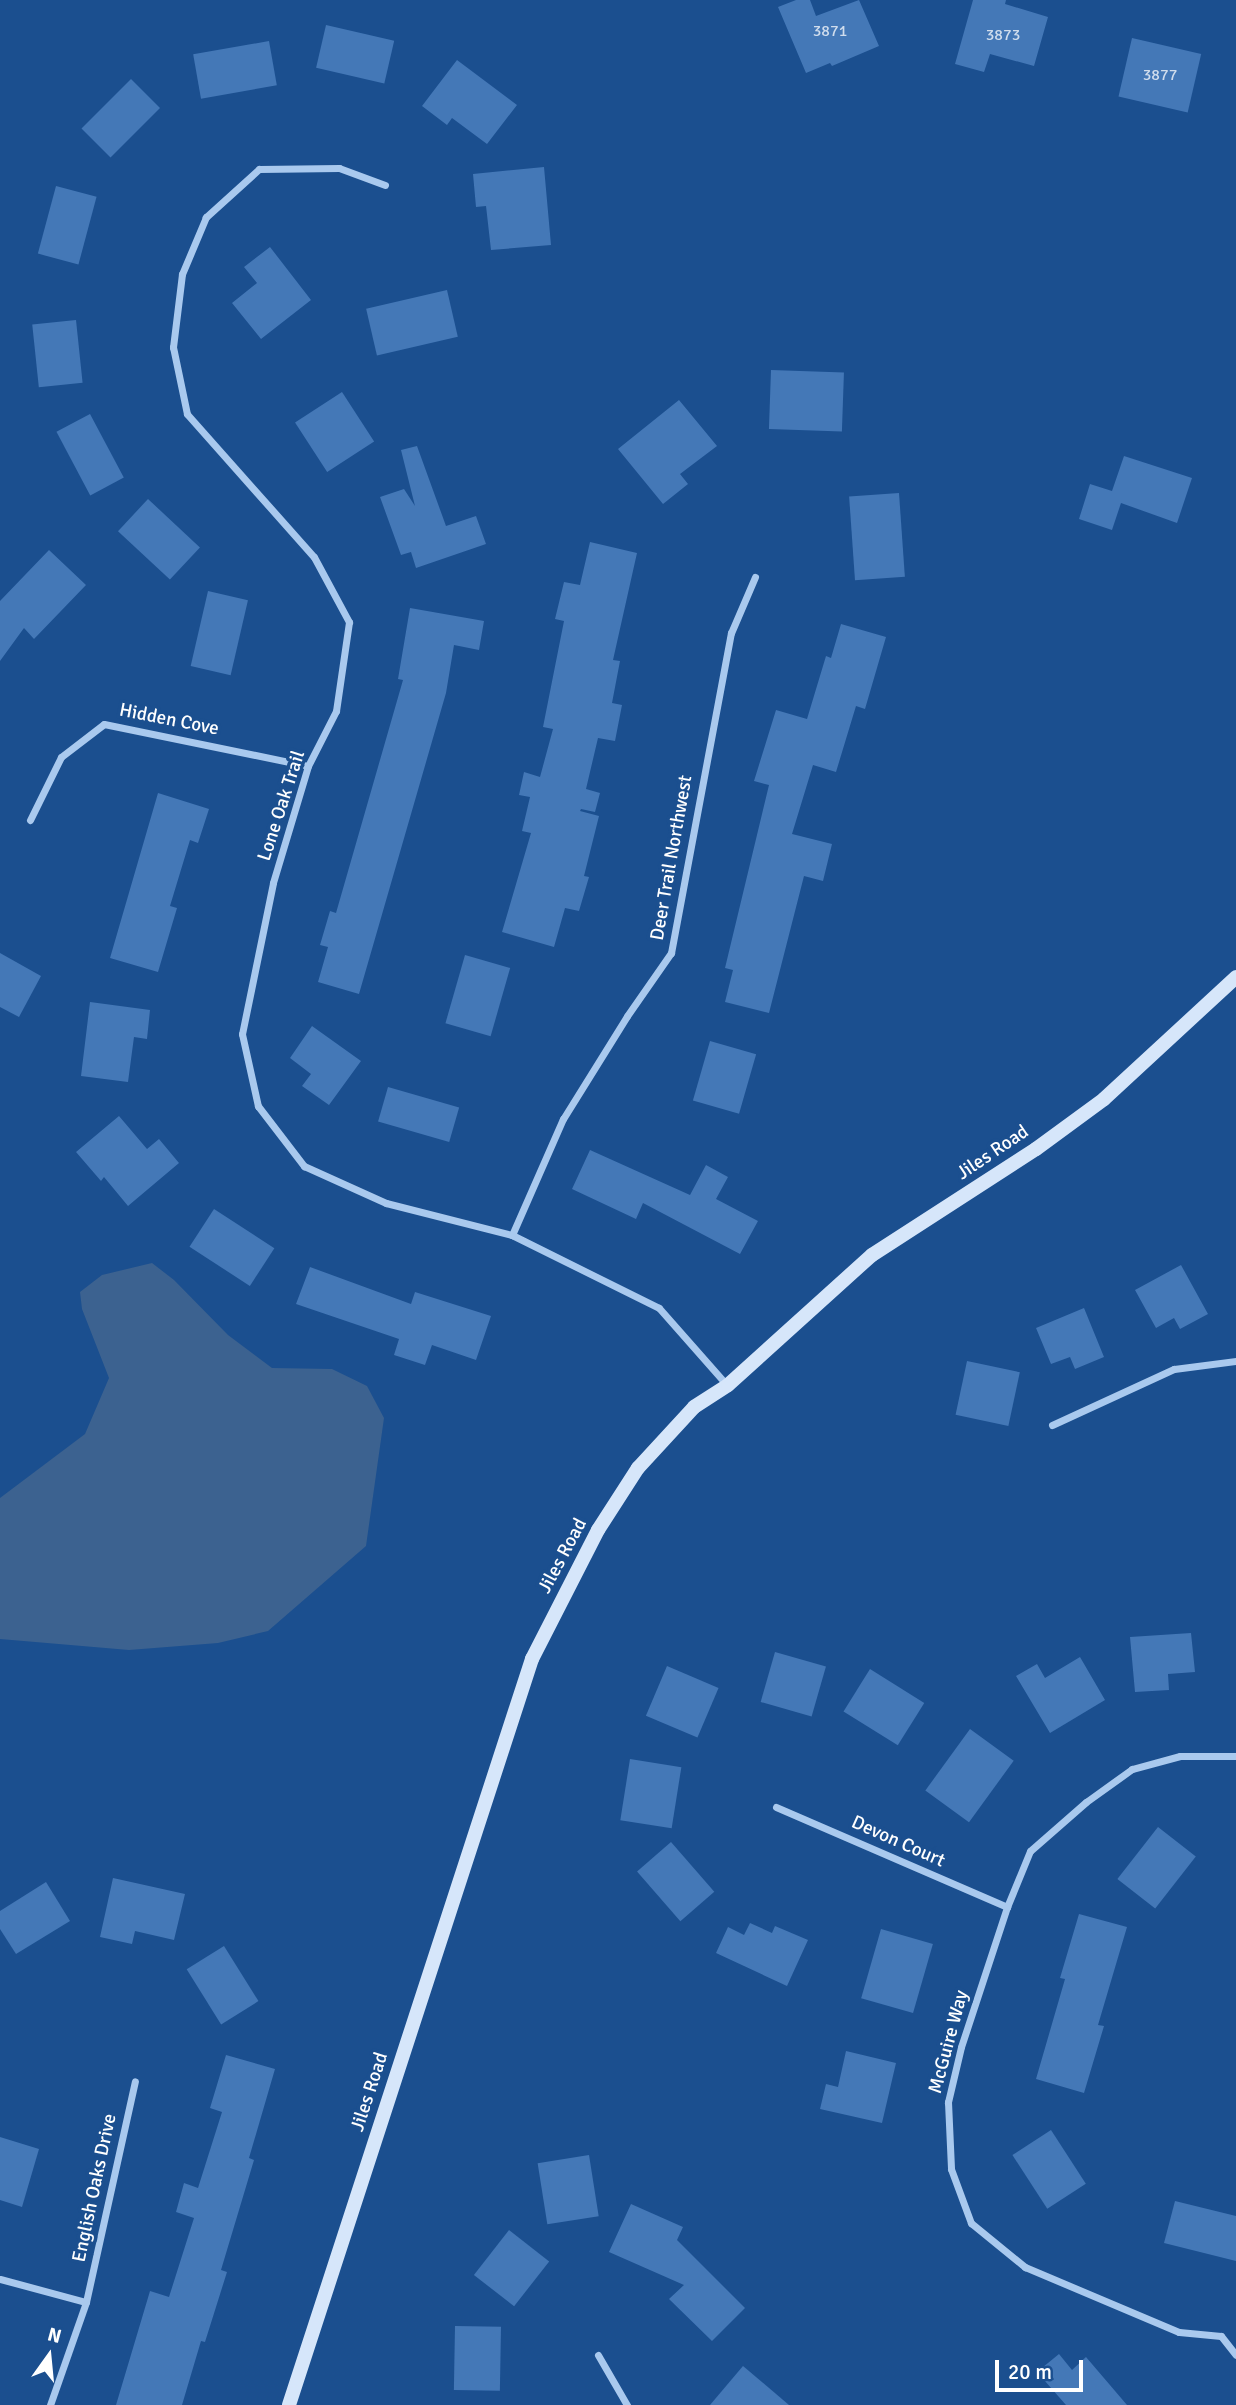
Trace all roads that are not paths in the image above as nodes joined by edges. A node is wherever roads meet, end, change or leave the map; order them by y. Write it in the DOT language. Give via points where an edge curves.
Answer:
graph roads {
  1 [pos="385,185"];
  2 [pos="755,577"];
  3 [pos="307,766"];
  4 [pos="30,820"];
  5 [pos="1236,977"];
  6 [pos="512,1235"];
  7 [pos="1236,1361"];
  8 [pos="728,1385"];
  9 [pos="1052,1425"];
  10 [pos="1236,1756"];
  11 [pos="776,1807"];
  12 [pos="1007,1907"];
  13 [pos="135,2081"];
  14 [pos="0,2279"];
  15 [pos="86,2302"];
  16 [pos="598,2355"];
  17 [pos="1236,2355"];
  18 [pos="50,2405"];
  19 [pos="289,2405"];
  20 [pos="627,2405"];
  1 -- 3 [label="street, Lone Oak Trail" via="339,168 258,169 206,217 182,274 173,347 187,414 314,557 349,622 336,711"];
  2 -- 6 [label="street, Deer Trail Northwest" via="731,632 671,953 563,1119"];
  3 -- 4 [label="street, Hidden Cove" via="104,724 61,757"];
  3 -- 6 [label="street, Lone Oak Trail" via="273,883 242,1034 258,1106 304,1166 386,1203"];
  5 -- 8 [label="street, Jiles Road" via="1104,1099 872,1255"];
  6 -- 8 [label="street, Lone Oak Trail" via="659,1308"];
  7 -- 9 [label="street" via="1174,1369"];
  8 -- 19 [label="street, Jiles Road" via="694,1407 638,1468 598,1530 531,1659"];
  10 -- 12 [label="street, McGuire Way" via="1181,1756 1132,1769 1030,1851"];
  11 -- 12 [label="street, Devon Court"];
  12 -- 17 [label="street, McGuire Way" via="948,2102 951,2169 971,2223 1025,2267 1179,2332 1221,2336"];
  13 -- 15 [label="street, English Oaks Drive"];
  14 -- 15 [label="street"];
  15 -- 18 [label="street, English Oaks Drive"];
  16 -- 20 [label="street"];
}
